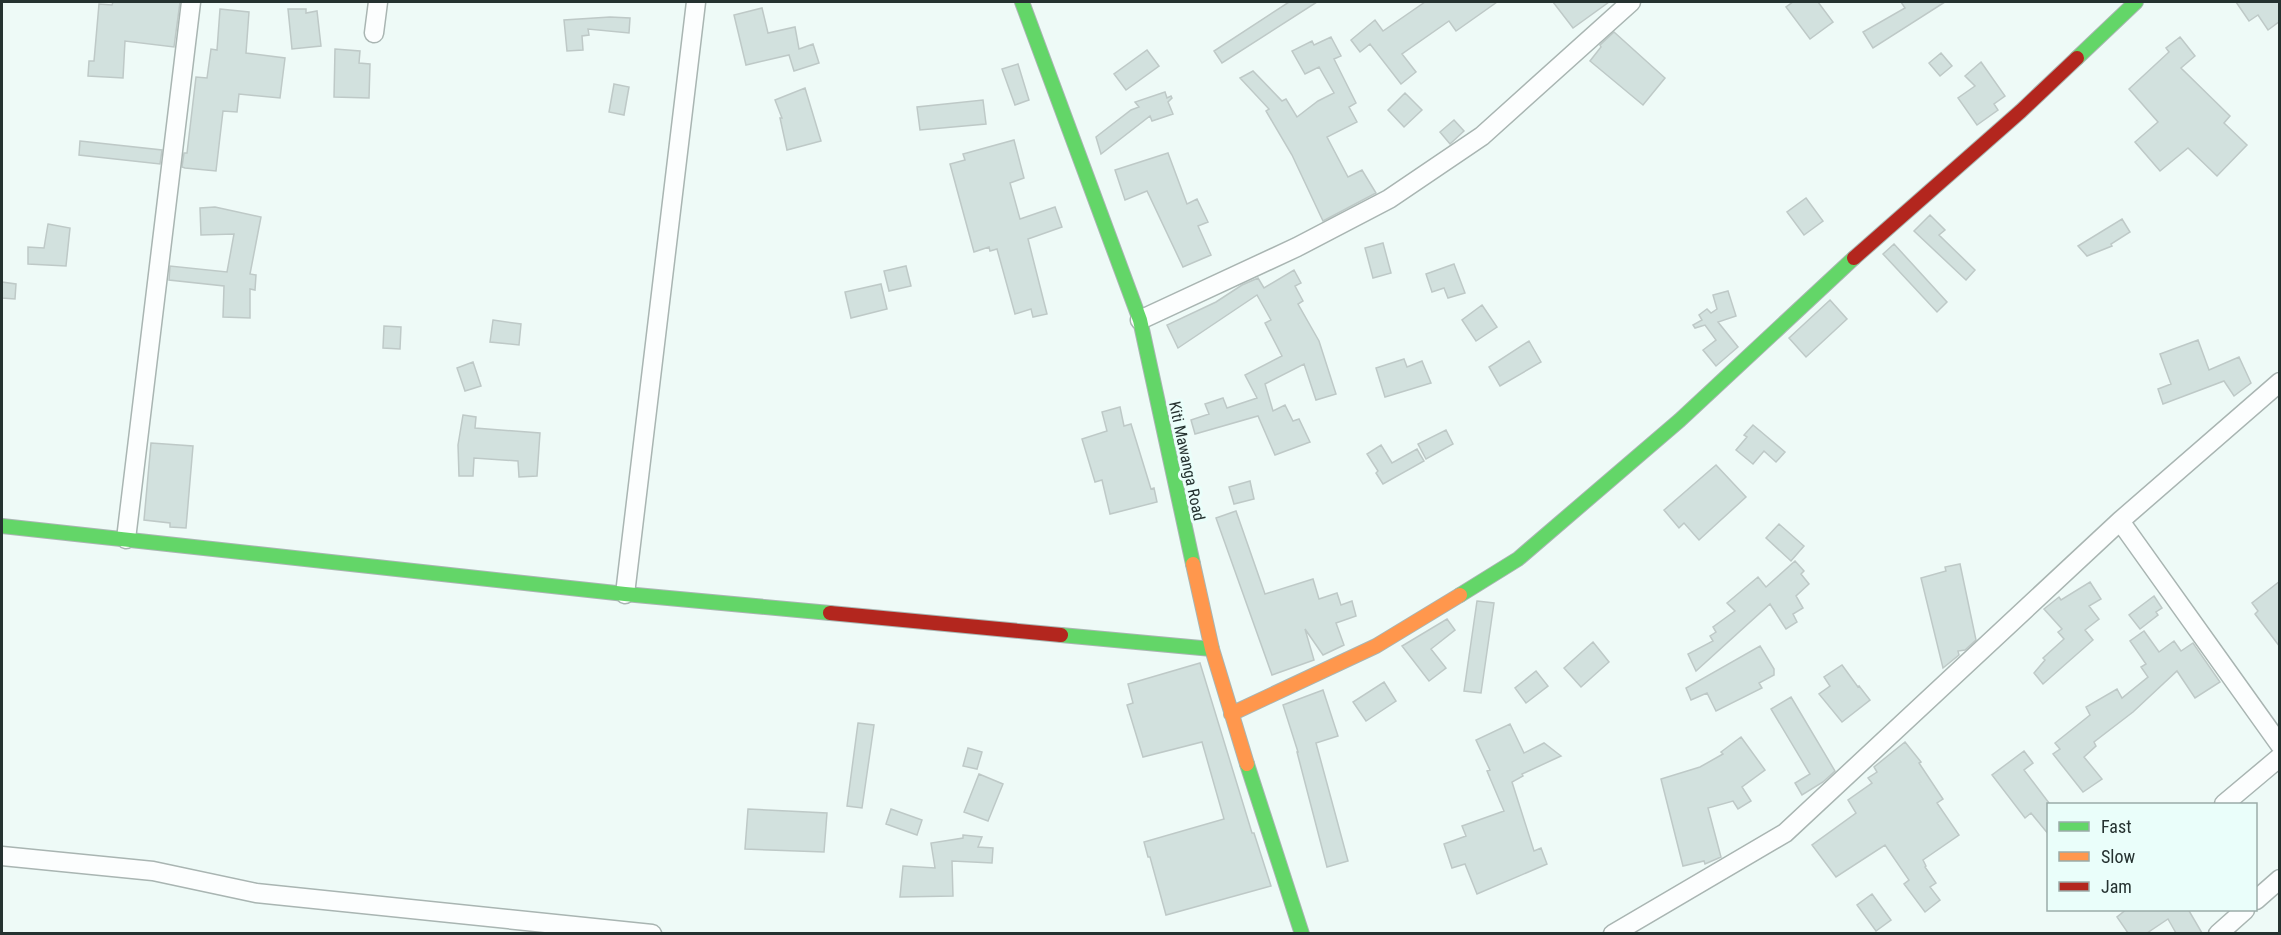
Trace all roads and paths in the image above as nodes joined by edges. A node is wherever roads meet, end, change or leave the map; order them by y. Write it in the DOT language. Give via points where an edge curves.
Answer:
graph roads {
  1 [pos="191,2"];
  2 [pos="378,2"];
  3 [pos="696,2"];
  4 [pos="1022,2"];
  5 [pos="1631,2"];
  6 [pos="2136,2"];
  7 [pos="374,33"];
  8 [pos="1140,320"];
  9 [pos="2280,382"];
  10 [pos="2120,521"];
  11 [pos="2,525"];
  12 [pos="126,539"];
  13 [pos="625,594"];
  14 [pos="1212,649"];
  15 [pos="1231,714"];
  16 [pos="2280,745"];
  17 [pos="2280,757"];
  18 [pos="2225,803"];
  19 [pos="2,856"];
  20 [pos="2280,879"];
  21 [pos="2257,899"];
  22 [pos="2243,911"];
  23 [pos="652,933"];
  24 [pos="1302,933"];
  25 [pos="1613,933"];
  26 [pos="2218,933"];
  1 -- 12 [label="street"];
  2 -- 7 [label="street"];
  3 -- 13 [label="street"];
  4 -- 8 [label="street, Kiti Mawanga Road"];
  5 -- 8 [label="street" via="1482,136 1389,199"];
  6 -- 15 [label="street" via="1680,420 1518,560 1376,646"];
  8 -- 14 [label="street, Kiti Mawanga Road"];
  9 -- 10 [label="street"];
  10 -- 16 [label="street"];
  10 -- 25 [label="street" via="1785,833"];
  11 -- 12 [label="street"];
  12 -- 13 [label="street"];
  13 -- 14 [label="street"];
  14 -- 15 [label="street, Kiti Mawanga Road"];
  15 -- 24 [label="street, Kiti Mawanga Road"];
  17 -- 18 [label="street"];
  19 -- 23 [label="street" via="153,871 256,892"];
  20 -- 21 [label="street"];
  22 -- 26 [label="street"];
}
